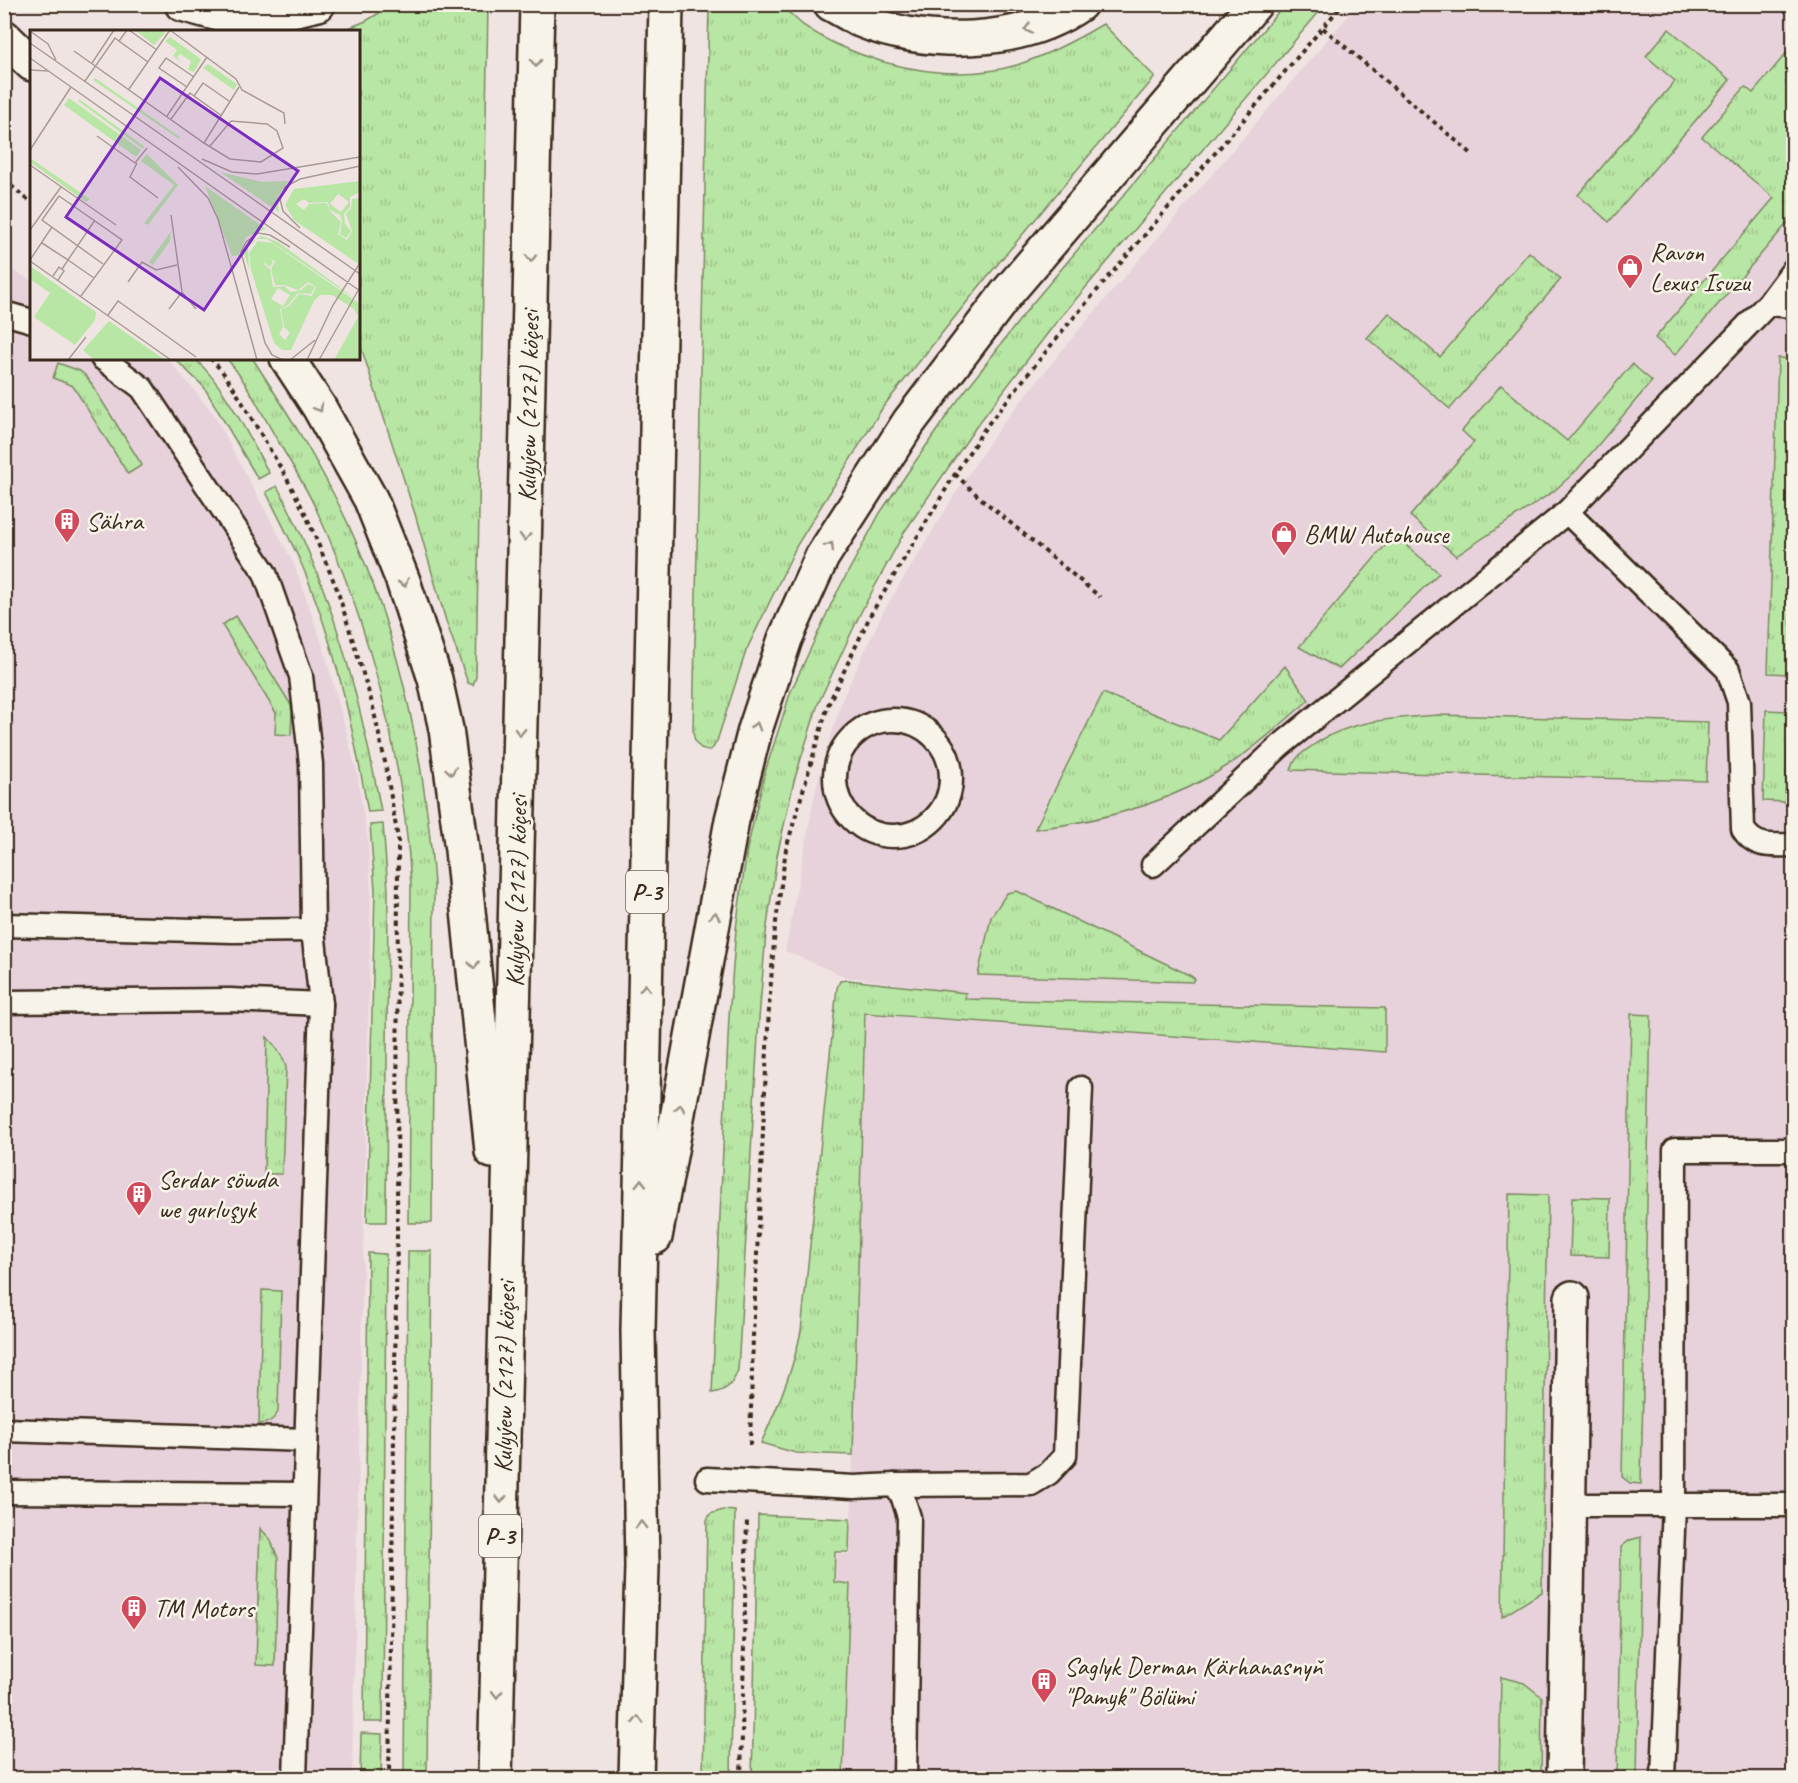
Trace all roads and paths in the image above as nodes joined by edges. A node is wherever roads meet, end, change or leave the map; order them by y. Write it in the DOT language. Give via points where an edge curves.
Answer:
graph roads {
  1 [pos="182,4"];
  2 [pos="318,4"];
  3 [pos="537,4"];
  4 [pos="666,4"];
  5 [pos="831,4"];
  6 [pos="1080,4"];
  7 [pos="1255,4"];
  8 [pos="1343,4"];
  9 [pos="1323,28"];
  10 [pos="4,37"];
  11 [pos="30,62"];
  12 [pos="1473,155"];
  13 [pos="4,180"];
  14 [pos="30,201"];
  15 [pos="1794,269"];
  16 [pos="1768,304"];
  17 [pos="1794,306"];
  18 [pos="4,313"];
  19 [pos="30,320"];
  20 [pos="105,360"];
  21 [pos="212,360"];
  22 [pos="288,360"];
  23 [pos="955,474"];
  24 [pos="1567,512"];
  25 [pos="1100,597"];
  26 [pos="924,728"];
  27 [pos="1794,845"];
  28 [pos="1153,865"];
  29 [pos="4,925"];
  30 [pos="313,930"];
  31 [pos="4,1002"];
  32 [pos="321,1004"];
  33 [pos="1081,1088"];
  34 [pos="1794,1150"];
  35 [pos="506,1293"];
  36 [pos="1572,1298"];
  37 [pos="638,1331"];
  38 [pos="4,1430"];
  39 [pos="306,1440"];
  40 [pos="707,1479"];
  41 [pos="749,1481"];
  42 [pos="895,1485"];
  43 [pos="4,1492"];
  44 [pos="304,1494"];
  45 [pos="1569,1505"];
  46 [pos="1674,1505"];
  47 [pos="1794,1505"];
  48 [pos="295,1779"];
  49 [pos="389,1779"];
  50 [pos="495,1779"];
  51 [pos="636,1779"];
  52 [pos="741,1779"];
  53 [pos="905,1779"];
  54 [pos="1564,1779"];
  55 [pos="1663,1779"];
  1 -- 2 [label="main road" via="226,16 271,15"];
  3 -- 35 [label="main road, Kulyýew (2127) köçesi / P-3, one-way"];
  37 -- 4 [label="main road, P-3, one-way"];
  6 -- 5 [label="main road, one-way" via="1065,15 1032,28 982,38 902,32 860,20"];
  37 -- 7 [label="main road, one-way" via="732,820 755,730 785,639 822,557 909,422 1006,293"];
  8 -- 9 [label="path"];
  9 -- 12 [label="path"];
  9 -- 23 [label="path" via="1064,329 985,428"];
  10 -- 11 [label="main road"];
  13 -- 14 [label="path"];
  15 -- 16 [label="lane"];
  16 -- 17 [label="lane"];
  16 -- 24 [label="lane"];
  18 -- 19 [label="lane"];
  20 -- 30 [label="lane" via="142,388 265,573 301,676 311,764"];
  21 -- 49 [label="path" via="235,390 286,477 337,589 372,703 398,839"];
  22 -- 35 [label="main road, one-way" via="371,500 435,679 446,729 462,850"];
  23 -- 25 [label="path"];
  23 -- 41 [label="path" via="871,614 828,705 786,849 769,1008"];
  24 -- 27 [label="lane" via="1728,670 1739,702 1743,829 1749,839 1762,844"];
  24 -- 28 [label="lane" via="1280,746"];
  26 -- 26 [label="lane" via="889,719 855,733 843,747 835,782 839,800 863,828 898,837 925,827 944,809 951,793 948,756"];
  29 -- 30 [label="lane"];
  30 -- 32 [label="lane"];
  31 -- 32 [label="lane" via="230,1000"];
  32 -- 39 [label="lane"];
  33 -- 42 [label="lane" via="1065,1456 1050,1473 1030,1484"];
  34 -- 46 [label="lane" via="1675,1150"];
  35 -- 50 [label="main road, Kulyýew (2127) köçesi / P-3, one-way"];
  36 -- 45 [label="main road"];
  51 -- 37 [label="main road, P-3, one-way" via="642,1566"];
  38 -- 39 [label="lane"];
  39 -- 44 [label="lane"];
  40 -- 41 [label="lane"];
  41 -- 42 [label="lane" via="854,1487"];
  41 -- 52 [label="path"];
  42 -- 53 [label="lane" via="909,1516"];
  43 -- 44 [label="lane"];
  44 -- 48 [label="lane"];
  45 -- 46 [label="lane"];
  45 -- 54 [label="main road"];
  46 -- 47 [label="lane"];
  46 -- 55 [label="lane"];
}
